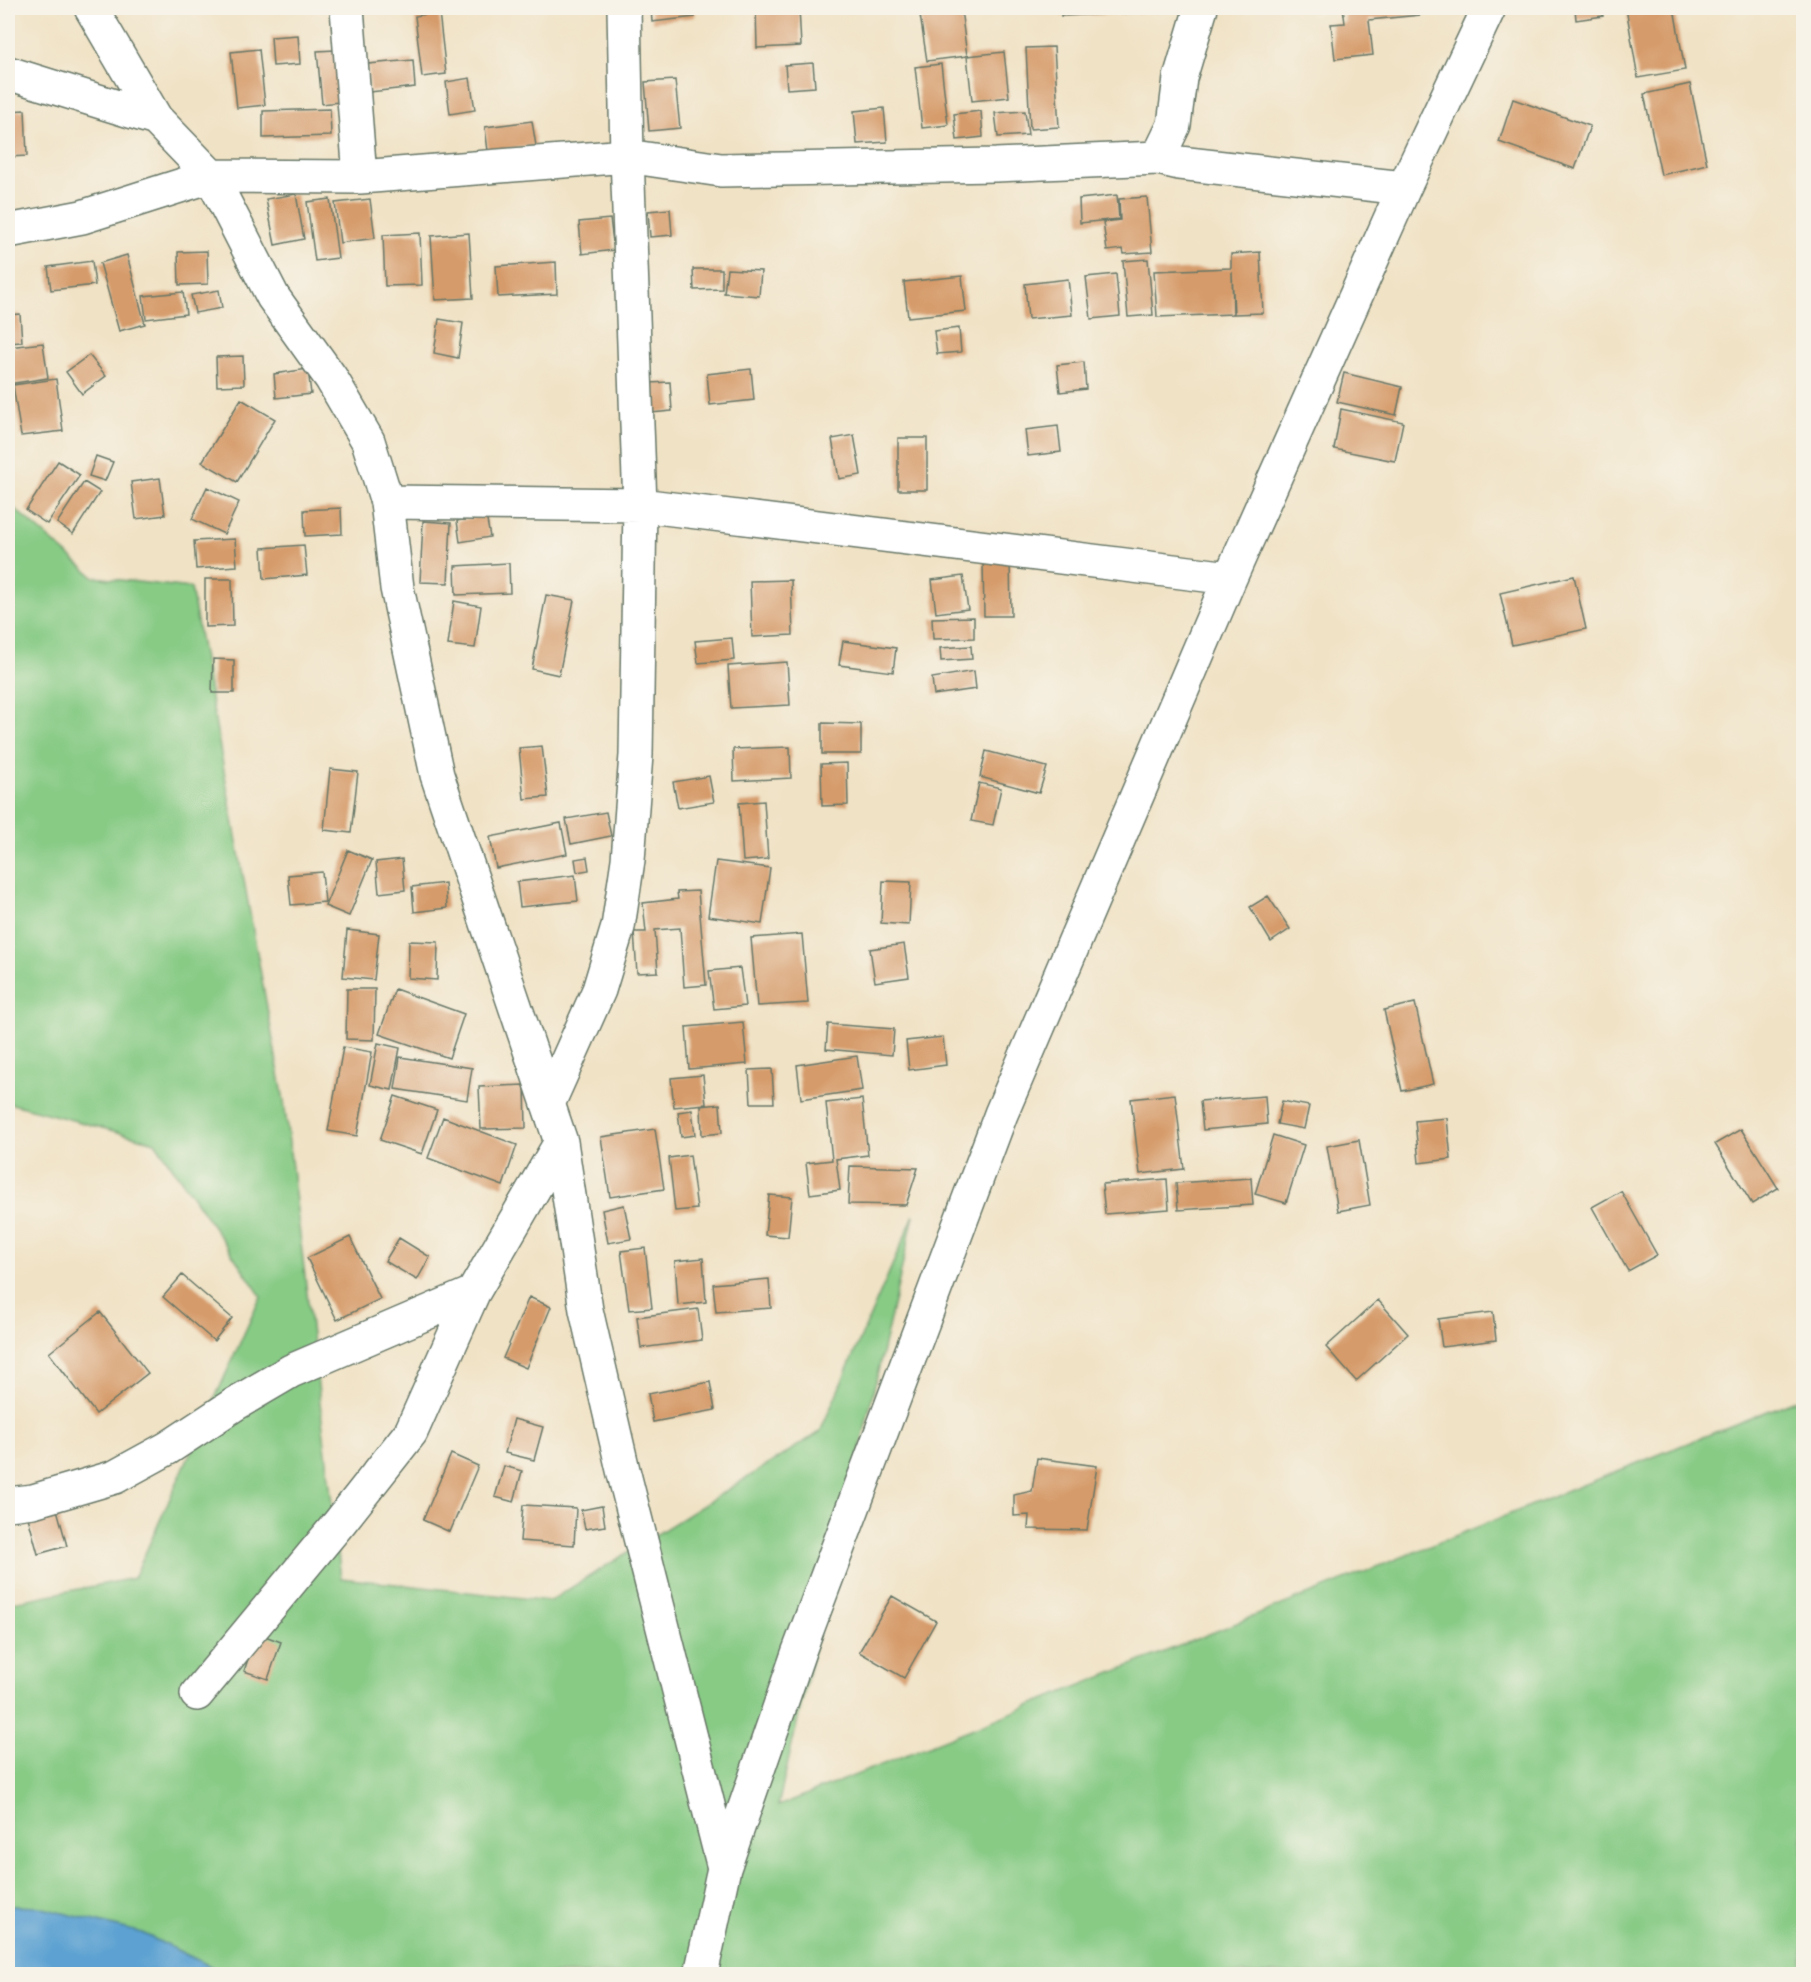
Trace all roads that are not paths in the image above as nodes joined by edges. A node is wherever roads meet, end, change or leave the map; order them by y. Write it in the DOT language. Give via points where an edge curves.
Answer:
graph roads {
  1 [pos="92,8"];
  2 [pos="347,8"];
  3 [pos="624,8"];
  4 [pos="1201,8"];
  5 [pos="1489,8"];
  6 [pos="8,73"];
  7 [pos="156,120"];
  8 [pos="627,156"];
  9 [pos="1158,158"];
  10 [pos="211,176"];
  11 [pos="360,177"];
  12 [pos="1404,188"];
  13 [pos="8,231"];
  14 [pos="387,502"];
  15 [pos="640,505"];
  16 [pos="1230,578"];
  17 [pos="548,1104"];
  18 [pos="561,1142"];
  19 [pos="473,1293"];
  20 [pos="8,1504"];
  21 [pos="197,1694"];
  22 [pos="724,1868"];
  23 [pos="701,1974"];
  1 -- 7 [label="street"];
  2 -- 11 [label="street"];
  3 -- 8 [label="street"];
  4 -- 9 [label="street" via="1180,78 1174,125"];
  5 -- 12 [label="street"];
  6 -- 7 [label="street"];
  7 -- 10 [label="street"];
  8 -- 9 [label="street" via="721,170"];
  8 -- 11 [label="street"];
  8 -- 15 [label="street"];
  9 -- 12 [label="street"];
  10 -- 11 [label="street"];
  10 -- 13 [label="street" via="82,217"];
  10 -- 14 [label="street" via="273,297 331,378 368,441"];
  12 -- 16 [label="street"];
  14 -- 15 [label="street"];
  14 -- 17 [label="street" via="397,588 437,775"];
  15 -- 16 [label="street"];
  15 -- 17 [label="street" via="636,755 618,927 599,990"];
  16 -- 22 [label="street" via="1001,1114 799,1651"];
  17 -- 18 [label="street"];
  18 -- 19 [label="street"];
  18 -- 22 [label="street" via="589,1321"];
  19 -- 20 [label="street" via="291,1371 115,1477 33,1501"];
  19 -- 21 [label="street" via="411,1431"];
  22 -- 23 [label="street"];
}
